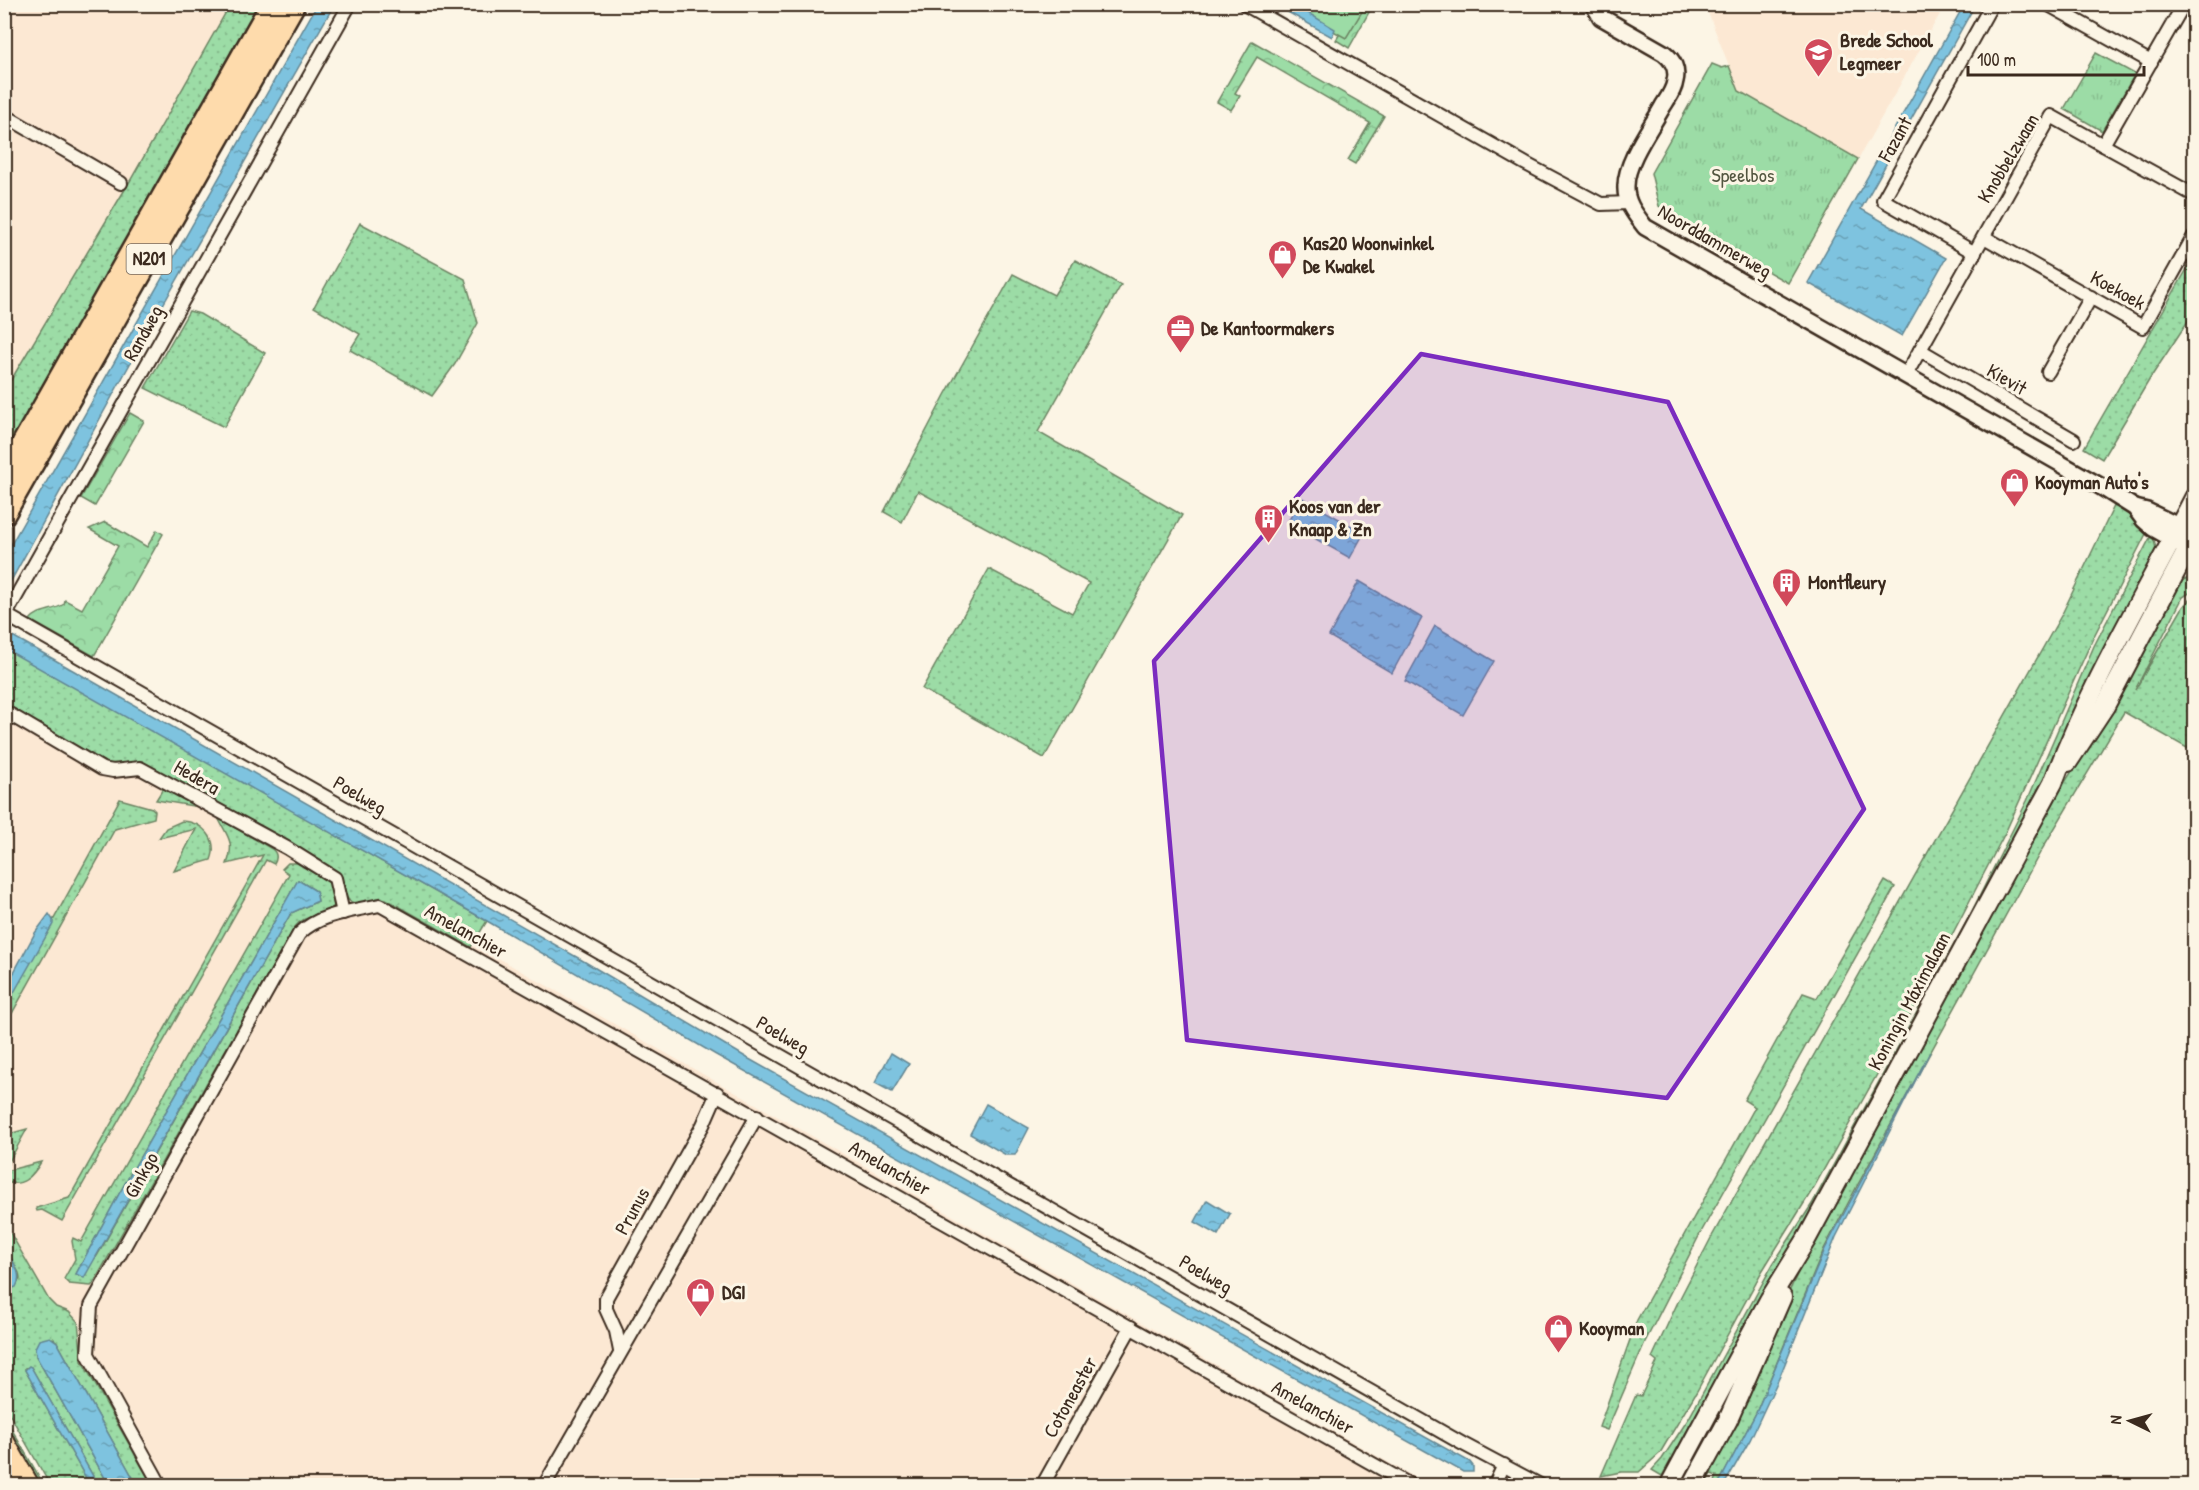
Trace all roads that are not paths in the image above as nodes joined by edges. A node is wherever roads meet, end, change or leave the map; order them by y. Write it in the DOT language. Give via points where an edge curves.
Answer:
graph roads {
  1 [pos="272,4"];
  2 [pos="294,4"];
  3 [pos="350,4"];
  4 [pos="1244,4"];
  5 [pos="1593,4"];
  6 [pos="1992,4"];
  7 [pos="2047,4"];
  8 [pos="2184,4"];
  9 [pos="2151,62"];
  10 [pos="4,115"];
  11 [pos="2103,145"];
  12 [pos="121,183"];
  13 [pos="2194,195"];
  14 [pos="1629,203"];
  15 [pos="2194,236"];
  16 [pos="1984,237"];
  17 [pos="1975,253"];
  18 [pos="2091,297"];
  19 [pos="1920,350"];
  20 [pos="2048,372"];
  21 [pos="1906,375"];
  22 [pos="2074,440"];
  23 [pos="4,477"];
  24 [pos="2194,498"];
  25 [pos="4,514"];
  26 [pos="2187,540"];
  27 [pos="5,616"];
  28 [pos="4,711"];
  29 [pos="344,913"];
  30 [pos="717,1093"];
  31 [pos="757,1116"];
  32 [pos="1806,1240"];
  33 [pos="1131,1327"];
  34 [pos="620,1351"];
  35 [pos="4,1442"];
  36 [pos="1504,1466"];
  37 [pos="4,1468"];
  38 [pos="4,1480"];
  39 [pos="8,1485"];
  40 [pos="14,1485"];
  41 [pos="29,1485"];
  42 [pos="161,1485"];
  43 [pos="544,1485"];
  44 [pos="1042,1485"];
  45 [pos="1412,1485"];
  46 [pos="1494,1485"];
  47 [pos="1542,1485"];
  48 [pos="1670,1485"];
  49 [pos="1692,1485"];
  1 -- 23 [label="highway, N201"];
  2 -- 25 [label="highway, N201"];
  3 -- 27 [label="street, Randweg"];
  4 -- 14 [label="street" via="1600,204"];
  5 -- 14 [label="street" via="1601,17 1664,53 1676,72 1672,90 1629,170"];
  6 -- 17 [label="street, Fazant" via="1883,200"];
  7 -- 9 [label="street"];
  8 -- 9 [label="street"];
  9 -- 11 [label="street"];
  10 -- 12 [label="street"];
  11 -- 13 [label="street"];
  11 -- 16 [label="street, Knobbelzwaan" via="2051,116"];
  14 -- 21 [label="street, Noorddammerweg" via="1645,227"];
  15 -- 18 [label="street, Koekoek" via="2143,327"];
  16 -- 17 [label="street, Knobbelzwaan"];
  16 -- 18 [label="street, Koekoek"];
  17 -- 19 [label="street, Knobbelzwaan"];
  18 -- 20 [label="street"];
  19 -- 21 [label="street, Knobbelzwaan"];
  19 -- 22 [label="street, Kievit"];
  21 -- 26 [label="street, Noorddammerweg" via="2100,486 2134,508 2144,520"];
  24 -- 26 [label="main road, Koningin Máximalaan"];
  26 -- 32 [label="main road, Koningin Máximalaan" via="2105,706 2052,783"];
  27 -- 36 [label="street, Poelweg"];
  28 -- 29 [label="street, Hedera" via="102,769 140,768 287,848 335,878"];
  29 -- 30 [label="street, Amelanchier" via="380,905"];
  29 -- 42 [label="street, Ginkgo" via="309,925 299,934 91,1306 88,1354"];
  30 -- 31 [label="street, Amelanchier"];
  30 -- 34 [label="street, Prunus" via="606,1298"];
  31 -- 33 [label="street, Amelanchier"];
  31 -- 34 [label="street"];
  32 -- 48 [label="main road, Koningin Máximalaan" via="1769,1299"];
  32 -- 49 [label="main road, Koningin Máximalaan" via="1728,1420"];
  33 -- 44 [label="street, Cotoneaster"];
  33 -- 45 [label="street, Amelanchier"];
  34 -- 43 [label="street"];
  35 -- 41 [label="main road"];
  36 -- 46 [label="street"];
  36 -- 47 [label="street, Poelweg"];
  37 -- 40 [label="main road"];
  38 -- 39 [label="highway"];
}
